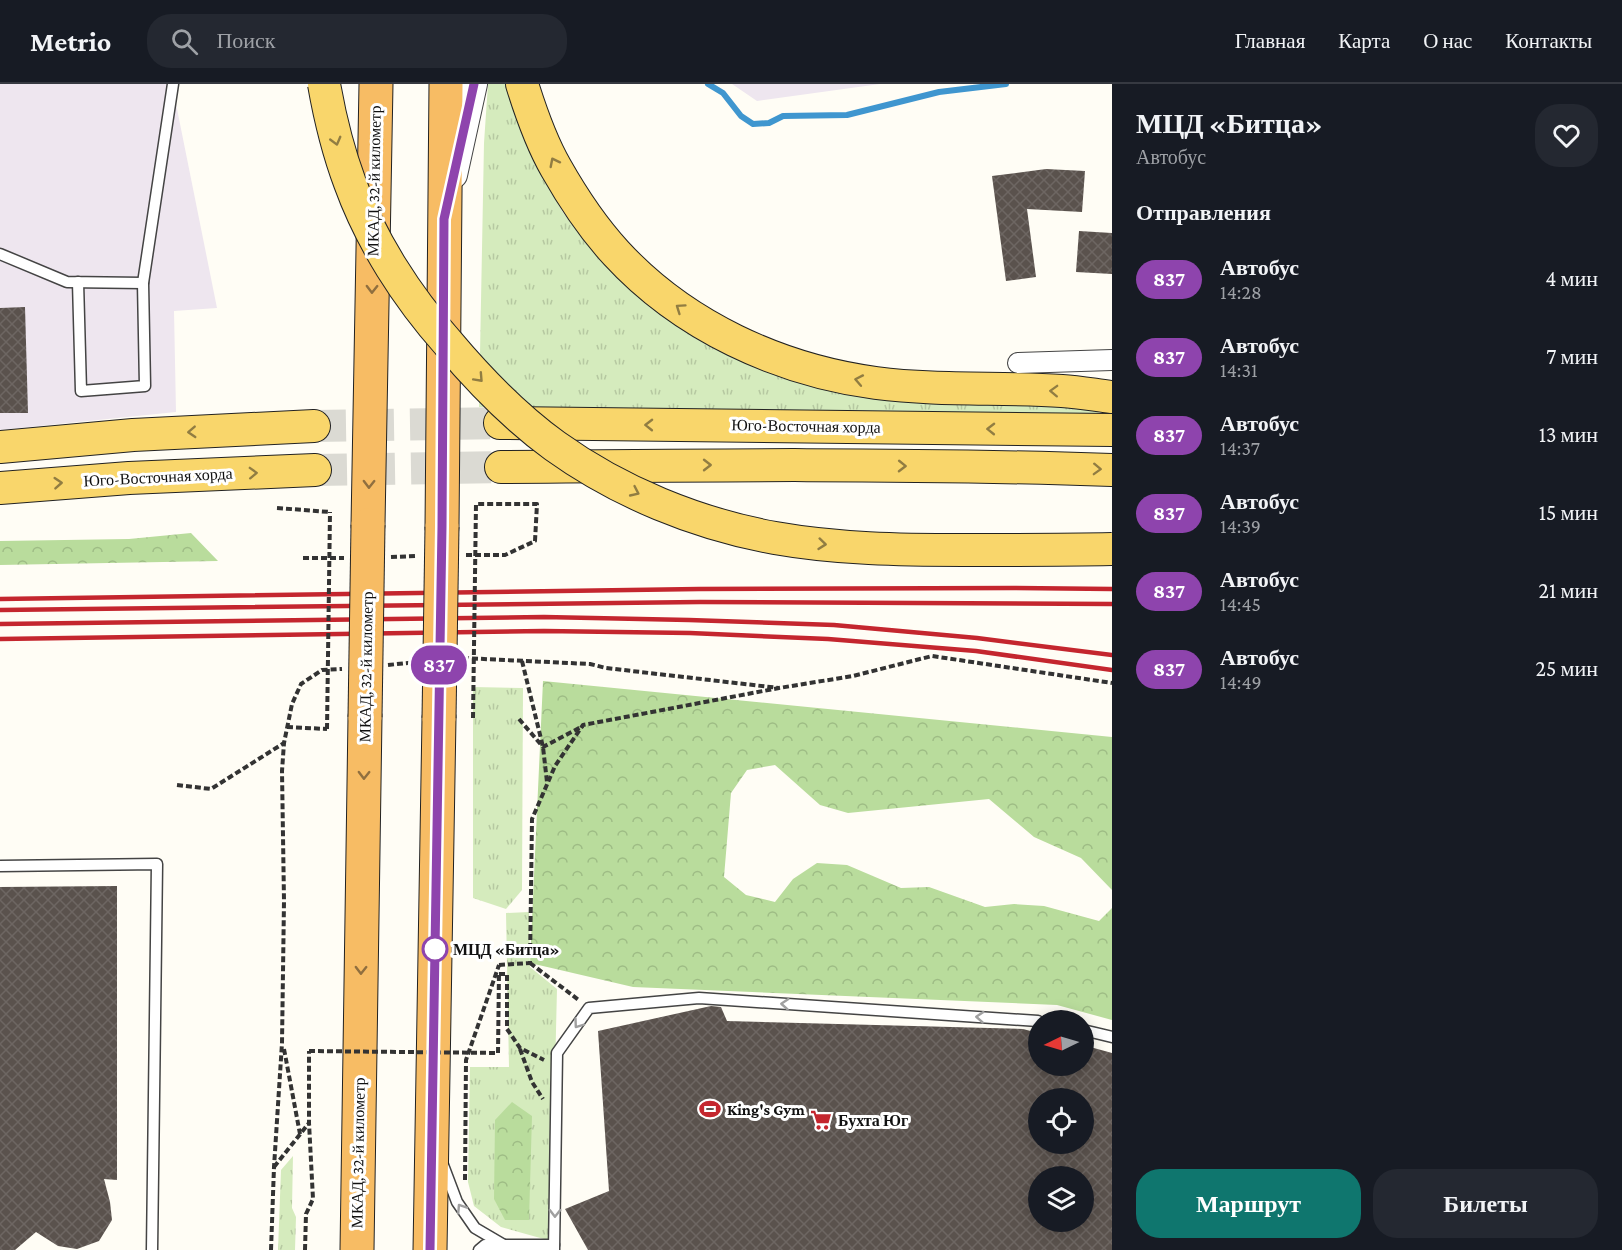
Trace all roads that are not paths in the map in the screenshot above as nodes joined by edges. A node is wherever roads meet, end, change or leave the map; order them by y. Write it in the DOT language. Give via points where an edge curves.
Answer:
graph roads {
  1 [pos="173,84"];
  2 [pos="324,84"];
  3 [pos="376,84"];
  4 [pos="446,84"];
  5 [pos="474,84"];
  6 [pos="522,84"];
  7 [pos="444,219"];
  8 [pos="0,254"];
  9 [pos="78,282"];
  10 [pos="143,283"];
  11 [pos="1112,360"];
  12 [pos="1018,363"];
  13 [pos="1112,397"];
  14 [pos="500,423"];
  15 [pos="314,426"];
  16 [pos="1112,430"];
  17 [pos="0,447"];
  18 [pos="501,466"];
  19 [pos="315,470"];
  20 [pos="1112,470"];
  21 [pos="0,488"];
  22 [pos="1112,549"];
  23 [pos="0,866"];
  24 [pos="1028,1020"];
  25 [pos="1094,1033"];
  26 [pos="1112,1037"];
  27 [pos="432,1111"];
  28 [pos="504,1245"];
  29 [pos="538,1247"];
  30 [pos="555,1248"];
  31 [pos="152,1250"];
  32 [pos="357,1250"];
  33 [pos="430,1250"];
  34 [pos="479,1250"];
  1 -- 10 [label="lane"];
  2 -- 22 [label="main road, one-way, bridge" via="350,185 381,248 416,304 493,393 555,446 594,471 659,503 718,524 775,538 880,549"];
  3 -- 32 [label="highway, МКАД, 32-й километр, one-way, bridge"];
  4 -- 7 [label="highway"];
  5 -- 7 [label="street"];
  13 -- 6 [label="main road, one-way" via="1063,391 876,383 805,367 739,343 678,308 617,254 555,166"];
  7 -- 27 [label="highway, bridge"];
  8 -- 9 [label="lane" via="67,282"];
  9 -- 10 [label="lane"];
  9 -- 10 [label="lane" via="81,391 145,386"];
  11 -- 12 [label="street"];
  16 -- 14 [label="main road, Юго-Восточная хорда, one-way"];
  15 -- 17 [label="main road, one-way" via="133,435"];
  18 -- 20 [label="main road, one-way" via="815,465"];
  21 -- 19 [label="main road, Юго-Восточная хорда, one-way"];
  23 -- 31 [label="lane" via="157,864"];
  24 -- 30 [label="lane, one-way" via="699,998 590,1008 557,1053"];
  25 -- 26 [label="lane"];
  28 -- 27 [label="lane, one-way" via="475,1228 457,1202 441,1161"];
  27 -- 33 [label="highway"];
  28 -- 29 [label="lane"];
  28 -- 34 [label="lane" via="485,1245"];
  29 -- 30 [label="lane"];
}
